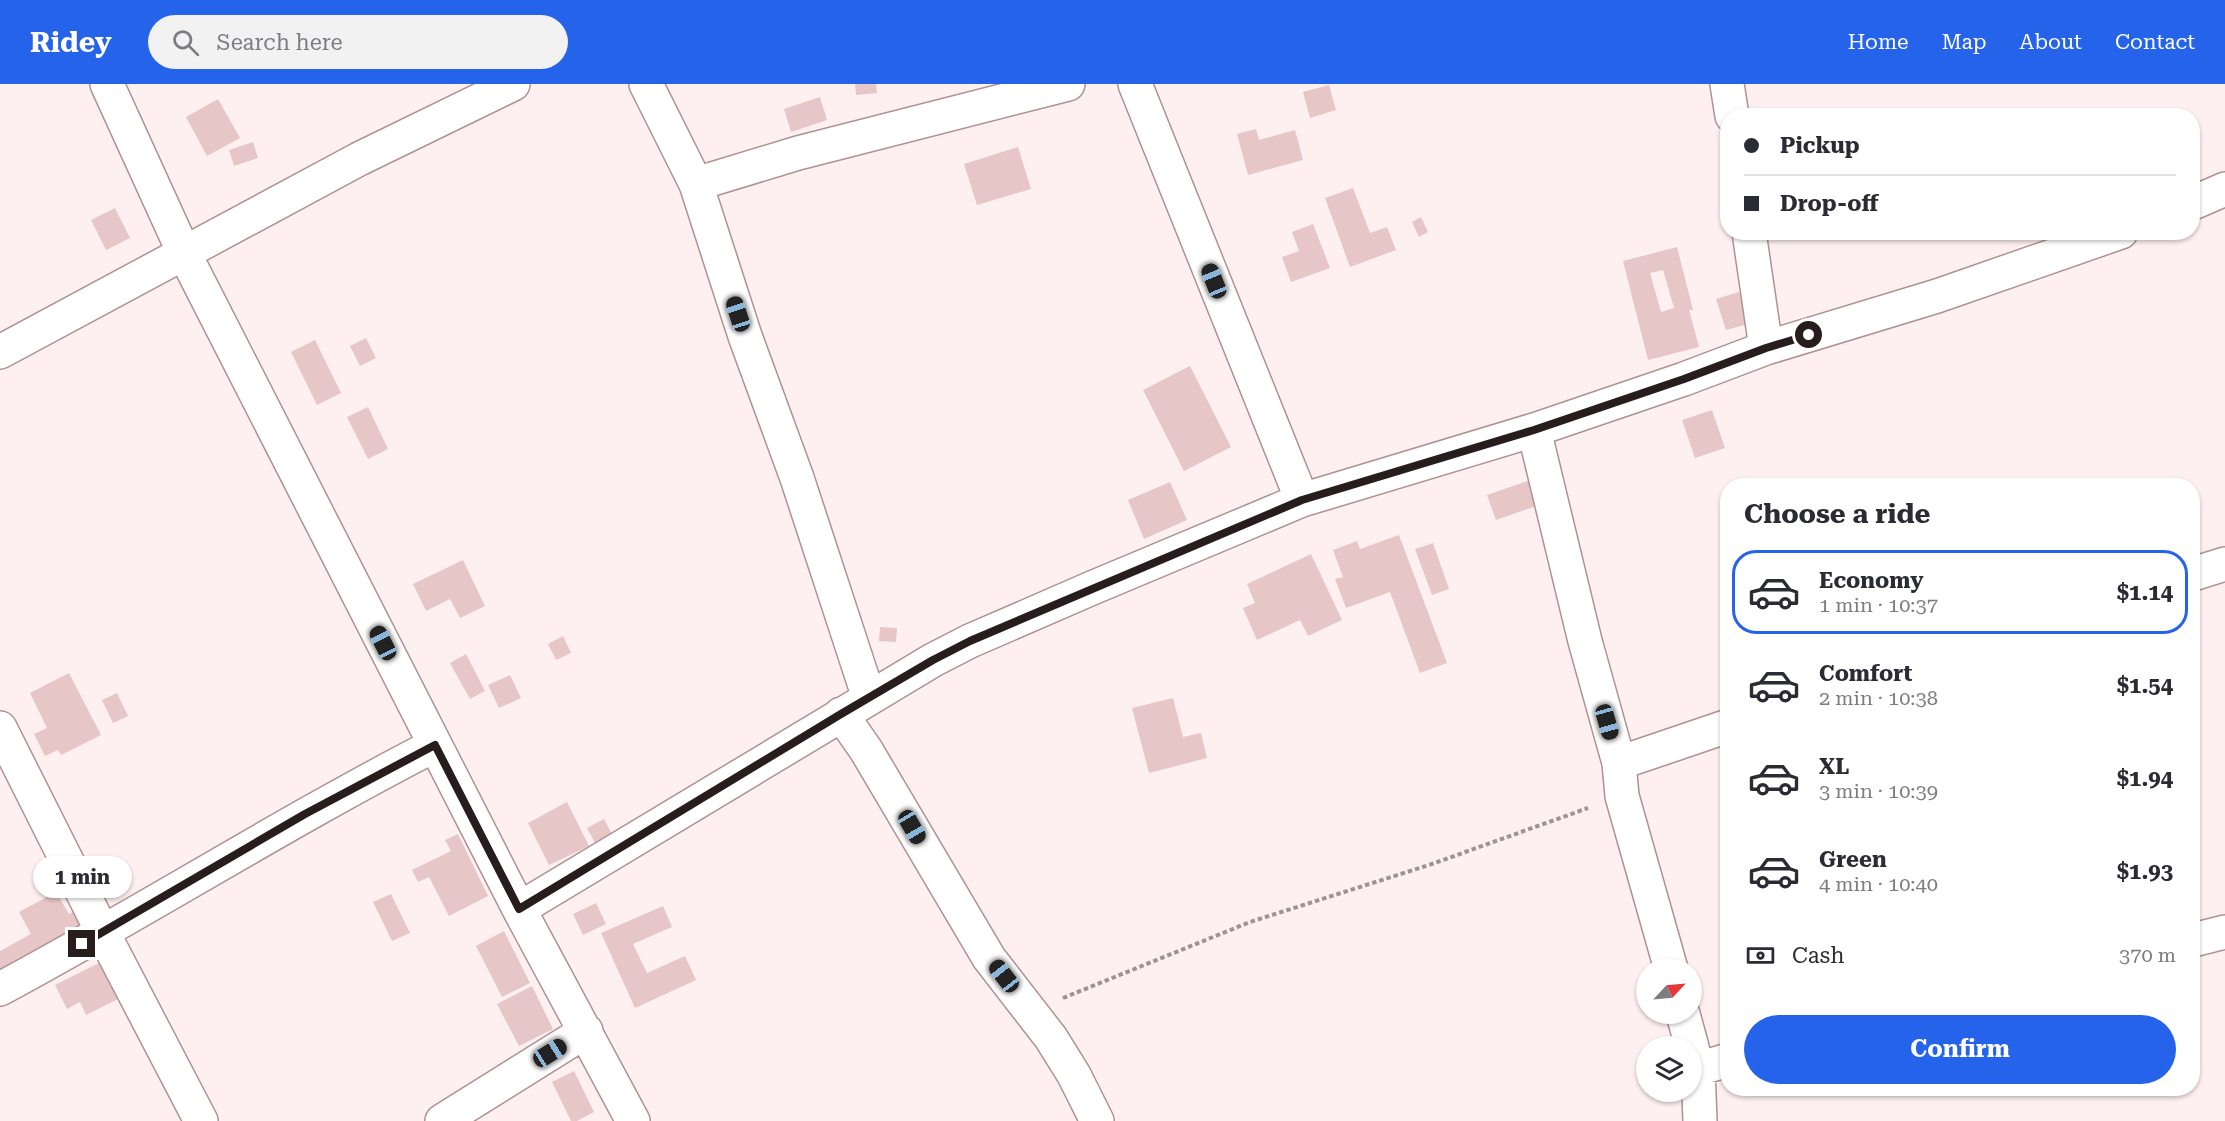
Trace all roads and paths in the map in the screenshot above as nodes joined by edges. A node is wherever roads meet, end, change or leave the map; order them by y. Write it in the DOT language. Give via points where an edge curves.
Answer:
graph roads {
  1 [pos="106,84"];
  2 [pos="513,84"];
  3 [pos="646,84"];
  4 [pos="1068,84"];
  5 [pos="1135,84"];
  6 [pos="1727,84"];
  7 [pos="1731,108"];
  8 [pos="696,184"];
  9 [pos="2225,189"];
  10 [pos="2200,200"];
  11 [pos="1750,240"];
  12 [pos="2098,240"];
  13 [pos="184,253"];
  14 [pos="1766,348"];
  15 [pos="0,352"];
  16 [pos="1534,430"];
  17 [pos="1302,500"];
  18 [pos="2225,564"];
  19 [pos="2200,572"];
  20 [pos="855,706"];
  21 [pos="0,728"];
  22 [pos="1720,729"];
  23 [pos="435,745"];
  24 [pos="1618,763"];
  25 [pos="1622,796"];
  26 [pos="519,909"];
  27 [pos="2225,932"];
  28 [pos="103,933"];
  29 [pos="2200,938"];
  30 [pos="1668,958"];
  31 [pos="0,989"];
  32 [pos="1032,1012"];
  33 [pos="585,1031"];
  34 [pos="1701,1102"];
  35 [pos="201,1121"];
  36 [pos="442,1121"];
  37 [pos="633,1121"];
  38 [pos="1096,1121"];
  39 [pos="1700,1121"];
  1 -- 13 [label="street"];
  2 -- 13 [label="street" via="358,159"];
  3 -- 8 [label="street"];
  4 -- 8 [label="street" via="798,153"];
  5 -- 17 [label="street"];
  6 -- 7 [label="street"];
  8 -- 20 [label="street" via="796,478"];
  9 -- 10 [label="street"];
  11 -- 14 [label="street"];
  12 -- 14 [label="street" via="1947,293"];
  13 -- 15 [label="street"];
  13 -- 23 [label="street"];
  14 -- 16 [label="street"];
  16 -- 17 [label="street"];
  16 -- 24 [label="street"];
  17 -- 20 [label="street" via="970,641"];
  18 -- 19 [label="street"];
  20 -- 26 [label="street"];
  20 -- 32 [label="street" via="878,769 989,958"];
  21 -- 28 [label="street"];
  22 -- 24 [label="street"];
  23 -- 26 [label="street"];
  23 -- 28 [label="street" via="305,814"];
  24 -- 25 [label="street"];
  25 -- 30 [label="street"];
  25 -- 32 [label="path" via="1429,865 1250,922"];
  26 -- 33 [label="street"];
  27 -- 29 [label="street"];
  28 -- 31 [label="street"];
  28 -- 35 [label="street"];
  32 -- 38 [label="street" via="1074,1075"];
  33 -- 36 [label="street"];
  33 -- 37 [label="street"];
  34 -- 39 [label="street"];
}
